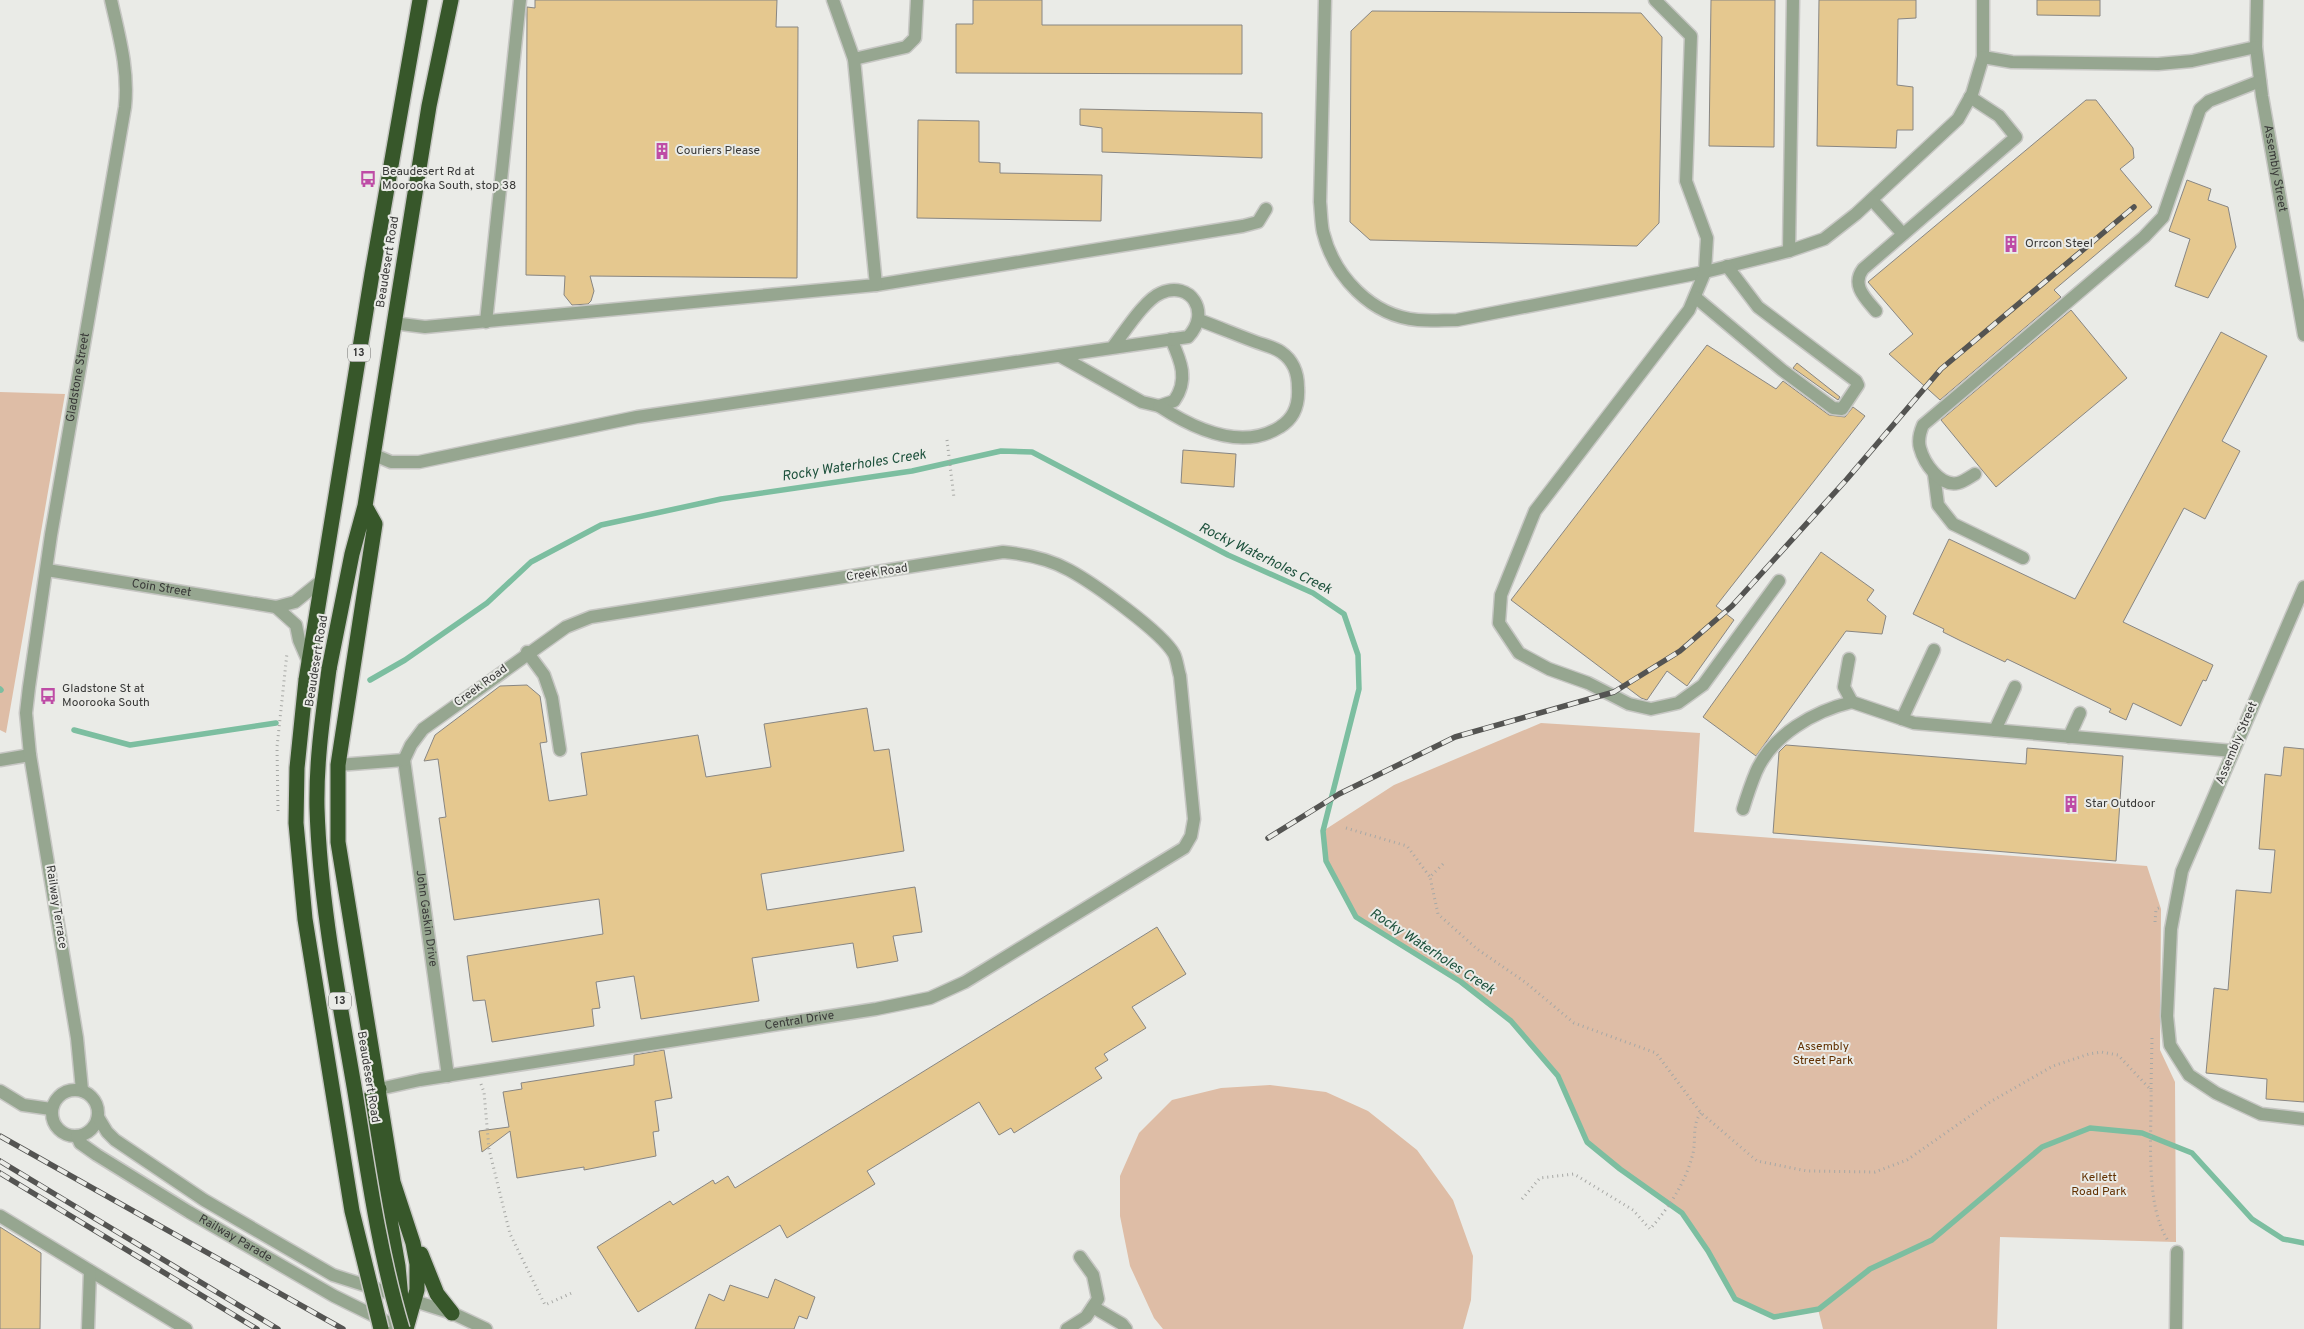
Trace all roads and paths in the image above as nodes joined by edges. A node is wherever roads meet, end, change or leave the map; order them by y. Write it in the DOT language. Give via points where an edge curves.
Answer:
graph roads {
  1 [pos="110,0"];
  2 [pos="420,0"];
  3 [pos="451,0"];
  4 [pos="520,0"];
  5 [pos="833,0"];
  6 [pos="917,0"];
  7 [pos="1325,0"];
  8 [pos="1655,0"];
  9 [pos="1793,0"];
  10 [pos="1983,0"];
  11 [pos="2257,0"];
  12 [pos="2256,47"];
  13 [pos="1983,57"];
  14 [pos="854,59"];
  15 [pos="2260,81"];
  16 [pos="1970,97"];
  17 [pos="1872,200"];
  18 [pos="1266,209"];
  19 [pos="1903,234"];
  20 [pos="1788,251"];
  21 [pos="1727,266"];
  22 [pos="1705,272"];
  23 [pos="876,285"];
  24 [pos="1694,297"];
  25 [pos="1876,311"];
  26 [pos="1199,320"];
  27 [pos="486,322"];
  28 [pos="394,323"];
  29 [pos="2304,335"];
  30 [pos="1171,339"];
  31 [pos="1112,348"];
  32 [pos="1060,356"];
  33 [pos="1160,406"];
  34 [pos="947,440"];
  35 [pos="372,454"];
  36 [pos="1934,474"];
  37 [pos="1975,474"];
  38 [pos="954,498"];
  39 [pos="365,506"];
  40 [pos="2023,558"];
  41 [pos="47,570"];
  42 [pos="1779,580"];
  43 [pos="321,581"];
  44 [pos="2304,587"];
  45 [pos="276,607"];
  46 [pos="1934,650"];
  47 [pos="527,652"];
  48 [pos="1849,658"];
  49 [pos="309,663"];
  50 [pos="2015,687"];
  51 [pos="1852,702"];
  52 [pos="2080,713"];
  53 [pos="1902,719"];
  54 [pos="1995,730"];
  55 [pos="2069,737"];
  56 [pos="560,750"];
  57 [pos="2233,751"];
  58 [pos="30,755"];
  59 [pos="0,760"];
  60 [pos="404,760"];
  61 [pos="338,765"];
  62 [pos="1743,808"];
  63 [pos="1346,828"];
  64 [pos="1184,848"];
  65 [pos="1443,864"];
  66 [pos="1430,877"];
  67 [pos="448,1076"];
  68 [pos="480,1083"];
  69 [pos="379,1089"];
  70 [pos="82,1090"];
  71 [pos="0,1091"];
  72 [pos="51,1109"];
  73 [pos="1701,1113"];
  74 [pos="98,1117"];
  75 [pos="2304,1120"];
  76 [pos="77,1136"];
  77 [pos="1522,1199"];
  78 [pos="0,1216"];
  79 [pos="413,1243"];
  80 [pos="2177,1252"];
  81 [pos="1080,1256"];
  82 [pos="90,1271"];
  83 [pos="574,1292"];
  84 [pos="399,1296"];
  85 [pos="414,1300"];
  86 [pos="1093,1307"];
  87 [pos="452,1313"];
  88 [pos="88,1329"];
  89 [pos="186,1329"];
  90 [pos="381,1329"];
  91 [pos="403,1329"];
  92 [pos="486,1329"];
  93 [pos="1067,1329"];
  94 [pos="1126,1329"];
  95 [pos="2176,1329"];
  1 -- 41 [label="street, Gladstone Street" via="125,64 125,107"];
  2 -- 43 [label="highway, Beaudesert Road / 13"];
  3 -- 28 [label="highway, Beaudesert Road / 13" via="429,106"];
  4 -- 27 [label="street"];
  5 -- 14 [label="street"];
  6 -- 14 [label="street" via="915,38 906,47"];
  7 -- 22 [label="street" via="1320,202 1323,232 1335,262 1356,292 1385,311 1417,320 1457,320"];
  8 -- 22 [label="street" via="1691,36 1686,181 1707,238"];
  9 -- 20 [label="street"];
  10 -- 13 [label="street"];
  11 -- 12 [label="street, Assembly Street"];
  12 -- 13 [label="street" via="2192,61 2158,64 2012,62"];
  12 -- 15 [label="street, Assembly Street"];
  13 -- 16 [label="street"];
  14 -- 23 [label="street"];
  15 -- 29 [label="street, Assembly Street"];
  15 -- 36 [label="street" via="2209,101 2200,109 2164,217 1923,425 1920,448"];
  16 -- 17 [label="street" via="1958,119"];
  16 -- 19 [label="street" via="1999,116 2016,137"];
  17 -- 19 [label="street"];
  17 -- 20 [label="street" via="1824,238"];
  18 -- 23 [label="street" via="1258,222 1243,226"];
  19 -- 25 [label="street" via="1858,276 1862,294"];
  20 -- 21 [label="street"];
  21 -- 22 [label="street"];
  21 -- 24 [label="street" via="1758,307 1856,382 1857,390 1842,410 1833,408 1782,370"];
  22 -- 24 [label="street"];
  23 -- 27 [label="street"];
  24 -- 42 [label="street" via="1689,310 1535,511 1501,595 1499,622 1520,653 1629,704 1651,709 1678,703 1703,685"];
  26 -- 30 [label="street" via="1188,337"];
  26 -- 31 [label="street" via="1196,302 1186,293 1161,293 1149,302"];
  26 -- 33 [label="street" via="1280,351 1295,365 1299,398 1294,414 1270,434 1249,438 1216,434 1183,422"];
  27 -- 28 [label="street" via="425,327"];
  28 -- 35 [label="highway, Beaudesert Road / 13"];
  30 -- 31 [label="street"];
  30 -- 33 [label="street" via="1182,364 1183,382 1174,401"];
  31 -- 32 [label="street"];
  32 -- 33 [label="street" via="1142,402"];
  32 -- 35 [label="street" via="637,417 419,462 391,462"];
  34 -- 38 [label="path"];
  35 -- 39 [label="highway, Beaudesert Road / 13"];
  36 -- 37 [label="street" via="1957,484"];
  36 -- 40 [label="street" via="1938,505 1953,524"];
  39 -- 61 [label="highway" via="375,524"];
  39 -- 91 [label="highway, Beaudesert Road / 13, bridge" via="329,669 319,755 317,807 323,900 388,1284"];
  41 -- 45 [label="street, Coin Street"];
  41 -- 58 [label="street, Gladstone Street" via="26,713"];
  43 -- 45 [label="street, Coin Street" via="295,602"];
  43 -- 49 [label="highway, Beaudesert Road / 13"];
  44 -- 57 [label="street, Assembly Street"];
  45 -- 49 [label="street" via="296,625"];
  46 -- 53 [label="street"];
  47 -- 56 [label="street" via="544,675 552,698"];
  47 -- 60 [label="street, Creek Road" via="423,729"];
  47 -- 64 [label="street, Creek Road" via="566,627 591,617 1003,552 1040,558 1069,570 1114,601 1154,632 1174,654 1180,676 1194,819 1191,836"];
  48 -- 51 [label="street" via="1844,687"];
  49 -- 90 [label="highway, Beaudesert Road / 13, bridge" via="297,768 296,823 305,919 352,1211"];
  50 -- 54 [label="street"];
  51 -- 53 [label="street"];
  51 -- 62 [label="street" via="1835,706 1804,721 1779,740 1756,771"];
  52 -- 55 [label="street"];
  53 -- 54 [label="street" via="1914,723"];
  54 -- 55 [label="street"];
  55 -- 57 [label="street"];
  57 -- 75 [label="street, Assembly Street" via="2182,871 2171,929 2167,1016 2170,1046 2189,1075 2216,1092 2261,1114"];
  58 -- 59 [label="street"];
  58 -- 70 [label="street, Railway Terrace" via="77,1038"];
  60 -- 61 [label="street"];
  60 -- 67 [label="street, John Gaskin Drive"];
  61 -- 69 [label="highway" via="338,842"];
  63 -- 66 [label="path" via="1407,846"];
  64 -- 67 [label="street, Central Drive" via="965,982 930,998 841,1015"];
  65 -- 66 [label="path"];
  66 -- 73 [label="path" via="1438,914 1477,949 1525,982 1574,1023 1656,1053"];
  67 -- 69 [label="street, Central Drive"];
  68 -- 83 [label="path" via="484,1092 489,1149 510,1234 545,1305"];
  69 -- 79 [label="highway" via="393,1182"];
  69 -- 84 [label="highway" via="370,1098 370,1103 398,1266"];
  70 -- 72 [label="street" via="62,1093"];
  70 -- 74 [label="street" via="97,1103"];
  71 -- 72 [label="street" via="23,1105"];
  72 -- 76 [label="street" via="57,1129"];
  73 -- 77 [label="path" via="1695,1120 1693,1155 1680,1186 1650,1230 1633,1210 1574,1174 1540,1178"];
  73 -- 80 [label="path" via="1757,1161 1807,1171 1875,1172 1907,1160 1990,1102 2053,1066 2101,1052 2118,1055 2151,1090 2151,1177 2161,1230"];
  74 -- 76 [label="street" via="91,1130"];
  74 -- 84 [label="street, Railway Parade" via="115,1140 204,1200 302,1259 332,1275"];
  76 -- 91 [label="street, Railway Parade" via="80,1143 97,1155 189,1212 334,1296"];
  78 -- 82 [label="street"];
  79 -- 85 [label="highway" via="418,1275"];
  79 -- 87 [label="highway" via="421,1253 437,1294"];
  80 -- 95 [label="street"];
  81 -- 86 [label="street" via="1094,1275 1098,1299"];
  82 -- 88 [label="street"];
  82 -- 89 [label="street"];
  84 -- 85 [label="street, Railway Parade"];
  84 -- 91 [label="highway"];
  85 -- 87 [label="street, Railway Parade"];
  85 -- 91 [label="highway"];
  86 -- 93 [label="street" via="1086,1317"];
  86 -- 94 [label="street"];
  87 -- 92 [label="street, Railway Parade"];
}
